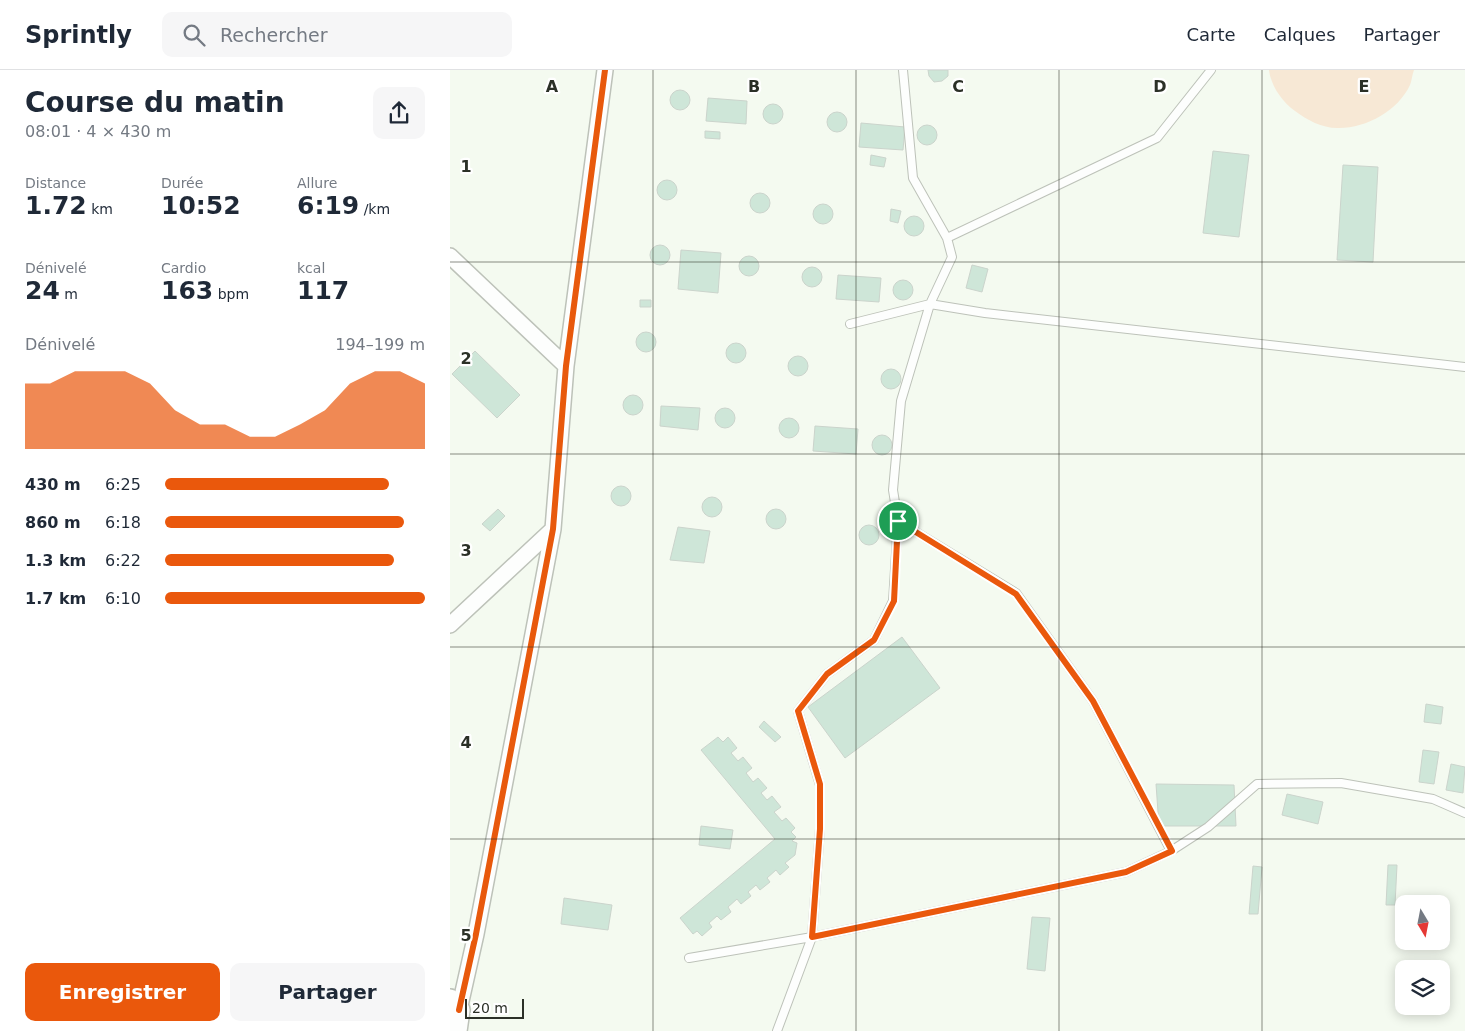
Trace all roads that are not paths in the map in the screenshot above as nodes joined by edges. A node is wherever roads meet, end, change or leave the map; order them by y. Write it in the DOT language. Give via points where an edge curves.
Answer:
graph roads {
  1 [pos="605,70"];
  2 [pos="903,70"];
  3 [pos="1211,70"];
  4 [pos="948,238"];
  5 [pos="450,256"];
  6 [pos="930,304"];
  7 [pos="850,324"];
  8 [pos="566,366"];
  9 [pos="1465,368"];
  10 [pos="898,521"];
  11 [pos="552,529"];
  12 [pos="450,625"];
  13 [pos="1465,813"];
  14 [pos="1172,851"];
  15 [pos="812,937"];
  16 [pos="689,958"];
  17 [pos="455,1005"];
  18 [pos="456,1031"];
  19 [pos="777,1031"];
  1 -- 8 [label="street"];
  2 -- 4 [label="lane" via="913,178"];
  3 -- 4 [label="lane" via="1157,138"];
  4 -- 6 [label="lane" via="952,257"];
  5 -- 8 [label="street"];
  6 -- 7 [label="lane"];
  6 -- 9 [label="lane"];
  6 -- 10 [label="lane" via="901,401 893,490"];
  8 -- 11 [label="street"];
  10 -- 14 [label="lane" via="1016,594 1093,701"];
  10 -- 15 [label="lane" via="894,601 874,640 827,674 798,711 820,784"];
  11 -- 12 [label="street"];
  11 -- 17 [label="street" via="476,934"];
  13 -- 14 [label="lane" via="1433,799 1342,783 1257,784 1208,827"];
  14 -- 15 [label="lane" via="1126,872"];
  15 -- 16 [label="lane"];
  15 -- 19 [label="lane"];
  17 -- 18 [label="street"];
}
